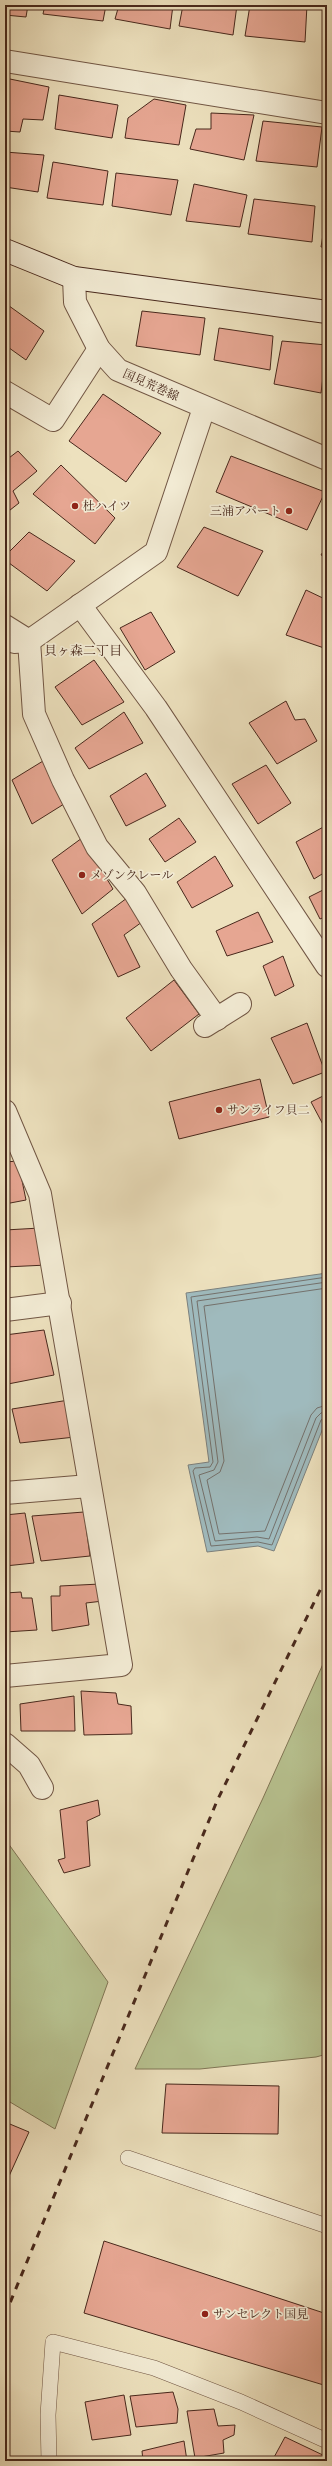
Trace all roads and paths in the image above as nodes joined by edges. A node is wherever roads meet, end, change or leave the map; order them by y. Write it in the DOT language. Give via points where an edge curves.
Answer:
graph roads {
  1 [pos="5,61"];
  2 [pos="327,113"];
  3 [pos="5,250"];
  4 [pos="74,278"];
  5 [pos="327,312"];
  6 [pos="99,349"];
  7 [pos="5,392"];
  8 [pos="204,408"];
  9 [pos="327,459"];
  10 [pos="80,605"];
  11 [pos="5,626"];
  12 [pos="29,641"];
  13 [pos="5,643"];
  14 [pos="327,966"];
  15 [pos="240,1004"];
  16 [pos="6,1115"];
  17 [pos="60,1303"];
  18 [pos="5,1310"];
  19 [pos="90,1486"];
  20 [pos="5,1493"];
  21 [pos="5,1676"];
  22 [pos="6,1748"];
  23 [pos="42,1788"];
  24 [pos="128,2158"];
  25 [pos="327,2226"];
  26 [pos="327,2441"];
  27 [pos="49,2461"];
  1 -- 2 [label="street"];
  3 -- 4 [label="street"];
  4 -- 5 [label="street"];
  4 -- 6 [label="street, 国見荒巻線" via="76,302"];
  6 -- 7 [label="street" via="53,420"];
  6 -- 8 [label="street, 国見荒巻線" via="118,370"];
  8 -- 9 [label="street, 国見荒巻線"];
  8 -- 10 [label="street" via="156,552"];
  10 -- 12 [label="street"];
  10 -- 14 [label="street" via="156,708"];
  11 -- 12 [label="street"];
  12 -- 13 [label="street"];
  12 -- 15 [label="street" via="34,714 63,780 97,847 135,893 211,1022"];
  16 -- 17 [label="street" via="40,1194"];
  17 -- 18 [label="street"];
  17 -- 19 [label="street"];
  19 -- 20 [label="street"];
  19 -- 21 [label="street" via="121,1665"];
  22 -- 23 [label="street" via="29,1765"];
  24 -- 25 [label="lane"];
  26 -- 27 [label="lane" via="241,2402 154,2368 53,2342 48,2415"];
}
